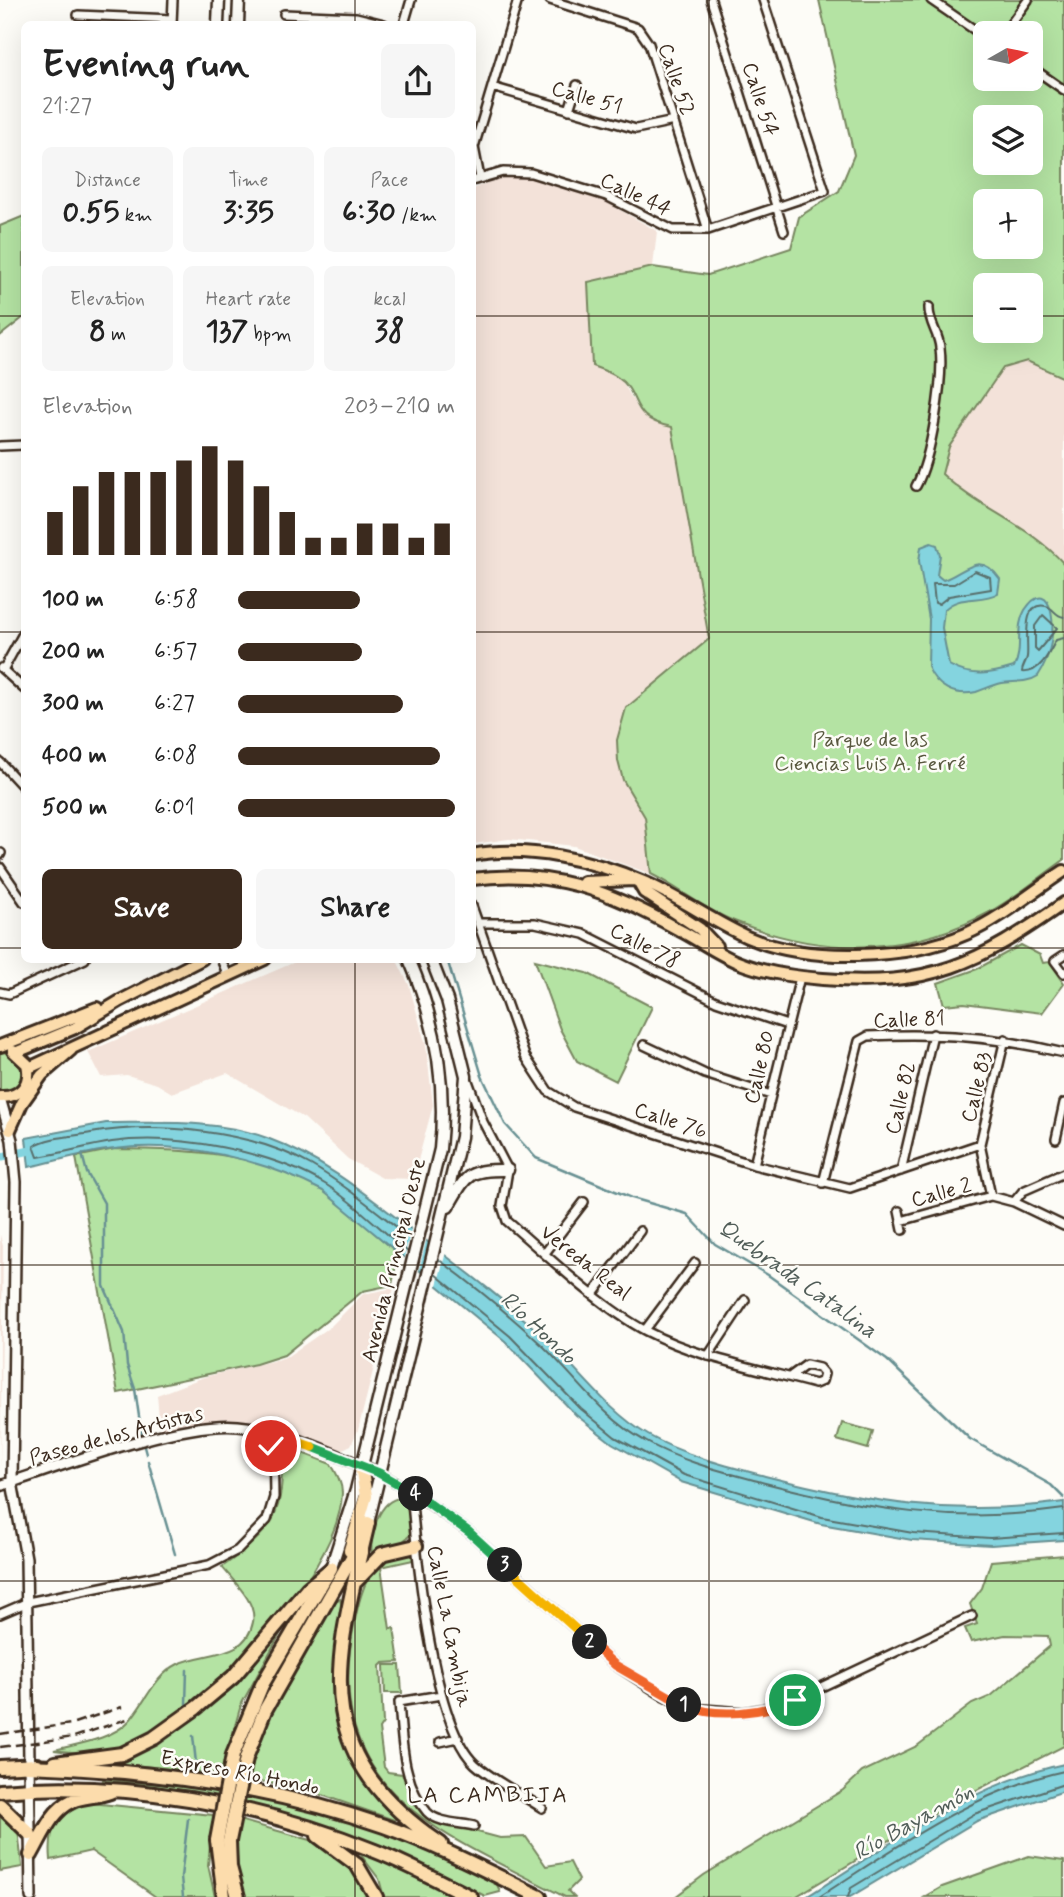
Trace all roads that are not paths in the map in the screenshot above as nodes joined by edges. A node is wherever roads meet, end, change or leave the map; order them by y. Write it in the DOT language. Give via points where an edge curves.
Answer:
graph roads {
  1 [pos="173,0"];
  2 [pos="219,0"];
  3 [pos="239,0"];
  4 [pos="411,0"];
  5 [pos="518,0"];
  6 [pos="550,0"];
  7 [pos="711,0"];
  8 [pos="763,0"];
  9 [pos="931,0"];
  10 [pos="1028,0"];
  11 [pos="284,14"];
  12 [pos="78,16"];
  13 [pos="156,21"];
  14 [pos="172,21"];
  15 [pos="218,21"];
  16 [pos="238,21"];
  17 [pos="370,21"];
  18 [pos="405,21"];
  19 [pos="1013,21"];
  20 [pos="973,29"];
  21 [pos="1043,75"];
  22 [pos="577,85"];
  23 [pos="492,87"];
  24 [pos="1064,90"];
  25 [pos="569,110"];
  26 [pos="674,121"];
  27 [pos="476,140"];
  28 [pos="476,180"];
  29 [pos="777,208"];
  30 [pos="708,230"];
  31 [pos="784,231"];
  32 [pos="929,307"];
  33 [pos="21,445"];
  34 [pos="0,446"];
  35 [pos="916,486"];
  36 [pos="21,637"];
  37 [pos="1,669"];
  38 [pos="21,686"];
  39 [pos="0,762"];
  40 [pos="21,785"];
  41 [pos="476,855"];
  42 [pos="0,867"];
  43 [pos="1064,871"];
  44 [pos="476,879"];
  45 [pos="637,880"];
  46 [pos="574,883"];
  47 [pos="21,898"];
  48 [pos="1064,903"];
  49 [pos="476,914"];
  50 [pos="480,923"];
  51 [pos="724,954"];
  52 [pos="1064,955"];
  53 [pos="63,963"];
  54 [pos="77,963"];
  55 [pos="194,963"];
  56 [pos="223,963"];
  57 [pos="256,963"];
  58 [pos="411,963"];
  59 [pos="432,963"];
  60 [pos="66,968"];
  61 [pos="1064,973"];
  62 [pos="228,976"];
  63 [pos="800,977"];
  64 [pos="0,992"];
  65 [pos="120,1000"];
  66 [pos="787,1025"];
  67 [pos="933,1034"];
  68 [pos="1006,1039"];
  69 [pos="75,1045"];
  70 [pos="644,1045"];
  71 [pos="0,1048"];
  72 [pos="17,1052"];
  73 [pos="1064,1053"];
  74 [pos="29,1068"];
  75 [pos="466,1076"];
  76 [pos="771,1095"];
  77 [pos="0,1097"];
  78 [pos="1064,1103"];
  79 [pos="10,1130"];
  80 [pos="1056,1139"];
  81 [pos="980,1144"];
  82 [pos="754,1165"];
  83 [pos="508,1170"];
  84 [pos="901,1171"];
  85 [pos="1064,1173"];
  86 [pos="823,1183"];
  87 [pos="991,1196"];
  88 [pos="584,1202"];
  89 [pos="1014,1202"];
  90 [pos="899,1211"];
  91 [pos="441,1220"];
  92 [pos="901,1220"];
  93 [pos="1064,1226"];
  94 [pos="904,1230"];
  95 [pos="640,1231"];
  96 [pos="545,1253"];
  97 [pos="695,1263"];
  98 [pos="594,1293"];
  99 [pos="745,1300"];
  100 [pos="645,1330"];
  101 [pos="708,1356"];
  102 [pos="792,1375"];
  103 [pos="273,1434"];
  104 [pos="361,1466"];
  105 [pos="379,1473"];
  106 [pos="12,1482"];
  107 [pos="0,1486"];
  108 [pos="411,1491"];
  109 [pos="368,1523"];
  110 [pos="416,1546"];
  111 [pos="331,1569"];
  112 [pos="354,1584"];
  113 [pos="28,1602"];
  114 [pos="323,1611"];
  115 [pos="0,1614"];
  116 [pos="972,1616"];
  117 [pos="441,1695"];
  118 [pos="458,1738"];
  119 [pos="440,1742"];
  120 [pos="239,1757"];
  121 [pos="27,1766"];
  122 [pos="0,1767"];
  123 [pos="29,1788"];
  124 [pos="0,1791"];
  125 [pos="111,1791"];
  126 [pos="0,1805"];
  127 [pos="542,1808"];
  128 [pos="474,1826"];
  129 [pos="309,1828"];
  130 [pos="30,1834"];
  131 [pos="223,1841"];
  132 [pos="450,1854"];
  133 [pos="31,1855"];
  134 [pos="31,1897"];
  135 [pos="224,1897"];
  136 [pos="237,1897"];
  137 [pos="376,1897"];
  138 [pos="471,1897"];
  139 [pos="540,1897"];
  1 -- 14 [label="street"];
  2 -- 15 [label="main road"];
  3 -- 16 [label="main road"];
  4 -- 18 [label="street"];
  5 -- 23 [label="street"];
  6 -- 26 [label="street, Calle 52" via="638,28 649,44"];
  7 -- 29 [label="street, Calle 54"];
  8 -- 29 [label="street, Calle 44" via="825,191"];
  9 -- 20 [label="street"];
  10 -- 19 [label="street"];
  11 -- 17 [label="street"];
  12 -- 13 [label="street"];
  21 -- 24 [label="street"];
  22 -- 25 [label="street"];
  23 -- 25 [label="street, Calle 51"];
  23 -- 27 [label="street"];
  25 -- 26 [label="street, Calle 51" via="636,129"];
  26 -- 30 [label="street, Calle 52"];
  28 -- 30 [label="street, Calle 44" via="503,172 531,173 606,195 673,230"];
  29 -- 30 [label="street, Calle 44"];
  29 -- 31 [label="street, Calle 54"];
  32 -- 35 [label="street" via="940,349 935,418"];
  33 -- 34 [label="street"];
  36 -- 37 [label="street"];
  37 -- 38 [label="street"];
  39 -- 40 [label="street"];
  41 -- 45 [label="main road" via="516,852 571,859"];
  42 -- 47 [label="street"];
  43 -- 45 [label="main road" via="966,934 928,947 873,956 804,950 749,938"];
  44 -- 46 [label="main road" via="516,875"];
  45 -- 46 [label="main road"];
  45 -- 51 [label="main road" via="644,892 701,929"];
  46 -- 51 [label="main road" via="632,904"];
  48 -- 63 [label="main road" via="1011,941 935,973 874,984"];
  49 -- 50 [label="street, Calle 76"];
  50 -- 66 [label="street, Calle 78" via="535,923 584,934 716,1001"];
  50 -- 82 [label="street, Calle 76" via="525,1056 548,1091 574,1107"];
  51 -- 63 [label="main road" via="740,963"];
  52 -- 61 [label="street" via="1055,961"];
  53 -- 60 [label="street"];
  54 -- 60 [label="street"];
  55 -- 65 [label="main road"];
  56 -- 62 [label="street"];
  57 -- 62 [label="main road"];
  58 -- 104 [label="main road, Avenida Principal Oeste" via="430,1014 444,1109 440,1149"];
  59 -- 75 [label="main road, Avenida Principal Oeste" via="447,1000"];
  60 -- 64 [label="street" via="9,994"];
  62 -- 69 [label="main road"];
  63 -- 66 [label="street, Calle 80"];
  65 -- 71 [label="main road"];
  65 -- 72 [label="main road" via="75,1028"];
  66 -- 76 [label="street, Calle 80"];
  67 -- 68 [label="street, Calle 81"];
  67 -- 84 [label="street, Calle 82"];
  67 -- 86 [label="street, Calle 81" via="868,1036 859,1041"];
  68 -- 73 [label="street, Calle 81"];
  68 -- 81 [label="street, Calle 83"];
  69 -- 74 [label="main road"];
  69 -- 79 [label="main road" via="37,1082"];
  70 -- 76 [label="street" via="705,1074"];
  71 -- 72 [label="main road"];
  72 -- 74 [label="main road"];
  74 -- 77 [label="main road" via="22,1091"];
  75 -- 83 [label="street"];
  75 -- 91 [label="main road, Avenida Principal Oeste" via="461,1137"];
  76 -- 82 [label="street, Calle 80"];
  77 -- 79 [label="street"];
  78 -- 80 [label="street"];
  79 -- 106 [label="street" via="16,1182"];
  81 -- 84 [label="street, Calle 76"];
  81 -- 87 [label="street"];
  82 -- 86 [label="street, Calle 76"];
  83 -- 91 [label="main road" via="469,1173"];
  83 -- 96 [label="street, Vereda Real" via="502,1206 507,1221"];
  84 -- 86 [label="street, Calle 76" via="850,1188"];
  85 -- 89 [label="street" via="1023,1191"];
  87 -- 89 [label="street, Calle 2"];
  87 -- 92 [label="street, Calle 2"];
  88 -- 96 [label="street"];
  89 -- 93 [label="street, Calle 2"];
  90 -- 92 [label="street, Calle 2"];
  91 -- 105 [label="main road, Avenida Principal Oeste"];
  92 -- 94 [label="street, Calle 2"];
  95 -- 98 [label="street"];
  96 -- 98 [label="street, Vereda Real"];
  97 -- 100 [label="street"];
  98 -- 100 [label="street, Vereda Real"];
  99 -- 101 [label="street"];
  100 -- 101 [label="street, Vereda Real"];
  101 -- 102 [label="street, Vereda Real"];
  103 -- 104 [label="street, Paseo de los Artistas"];
  103 -- 106 [label="street, Paseo de los Artistas" via="226,1425 163,1436"];
  103 -- 113 [label="street" via="274,1497 267,1521 238,1550 209,1566"];
  104 -- 105 [label="street, Paseo de los Artistas"];
  104 -- 111 [label="main road, Avenida Principal Oeste"];
  104 -- 114 [label="highway" via="367,1488 364,1506"];
  105 -- 108 [label="street, Paseo de los Artistas"];
  105 -- 109 [label="main road, Avenida Principal Oeste"];
  106 -- 107 [label="street, Paseo de los Artistas"];
  106 -- 113 [label="street" via="26,1558"];
  108 -- 110 [label="street, Calle La Cambija"];
  108 -- 116 [label="street, Paseo de los Artistas" via="469,1532 615,1665 690,1708 744,1712 783,1705"];
  109 -- 112 [label="highway"];
  109 -- 114 [label="highway"];
  110 -- 112 [label="highway" via="382,1555"];
  110 -- 117 [label="street, Calle La Cambija"];
  111 -- 120 [label="highway" via="262,1685"];
  111 -- 121 [label="highway" via="309,1588 233,1677 154,1738 114,1756"];
  112 -- 132 [label="highway" via="338,1665 341,1709 354,1750 398,1812"];
  113 -- 115 [label="street"];
  113 -- 121 [label="street"];
  114 -- 120 [label="highway"];
  117 -- 118 [label="street, Calle La Cambija"];
  117 -- 128 [label="street" via="399,1702 404,1767 428,1813"];
  118 -- 119 [label="street"];
  118 -- 127 [label="street, Calle La Cambija" via="474,1763"];
  120 -- 131 [label="highway, bridge"];
  121 -- 122 [label="highway, Expreso Río Hondo"];
  121 -- 123 [label="street"];
  121 -- 132 [label="highway, Expreso Río Hondo" via="155,1775 274,1794 375,1823"];
  123 -- 124 [label="highway, Expreso Río Hondo"];
  123 -- 125 [label="highway, Expreso Río Hondo"];
  123 -- 130 [label="street"];
  125 -- 129 [label="highway, Expreso Río Hondo" via="206,1803"];
  125 -- 133 [label="highway" via="71,1801 54,1814"];
  126 -- 130 [label="highway"];
  129 -- 137 [label="highway" via="357,1866"];
  129 -- 138 [label="highway, Expreso Río Hondo" via="375,1851"];
  130 -- 133 [label="street"];
  131 -- 135 [label="highway"];
  131 -- 136 [label="highway"];
  132 -- 139 [label="highway, Expreso Río Hondo"];
  133 -- 134 [label="street"];
}
